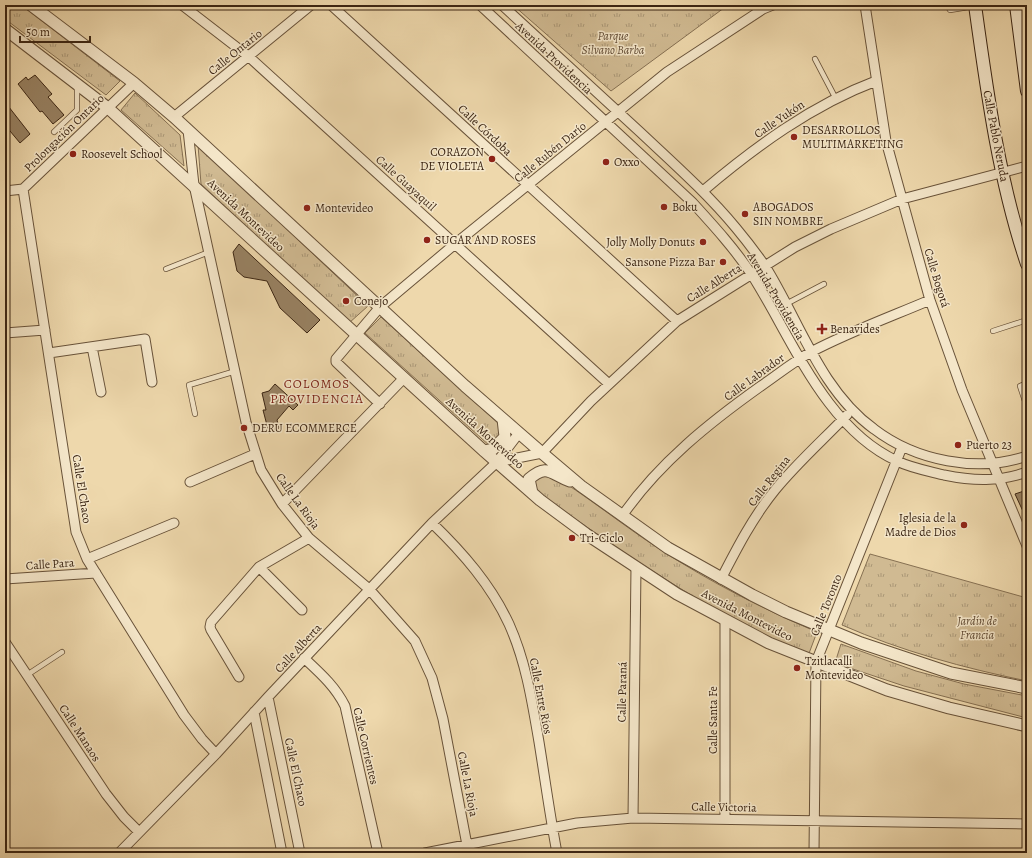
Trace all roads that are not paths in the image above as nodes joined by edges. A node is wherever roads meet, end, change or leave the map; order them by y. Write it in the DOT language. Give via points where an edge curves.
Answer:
graph roads {
  1 [pos="31,5"];
  2 [pos="182,5"];
  3 [pos="310,5"];
  4 [pos="331,5"];
  5 [pos="480,5"];
  6 [pos="502,5"];
  7 [pos="773,5"];
  8 [pos="865,5"];
  9 [pos="946,5"];
  10 [pos="1016,5"];
  11 [pos="975,6"];
  12 [pos="763,7"];
  13 [pos="5,29"];
  14 [pos="248,56"];
  15 [pos="815,59"];
  16 [pos="876,81"];
  17 [pos="134,83"];
  18 [pos="77,84"];
  19 [pos="1027,91"];
  20 [pos="836,99"];
  21 [pos="108,108"];
  22 [pos="618,113"];
  23 [pos="174,117"];
  24 [pos="606,122"];
  25 [pos="188,130"];
  26 [pos="54,132"];
  27 [pos="1027,166"];
  28 [pos="1002,172"];
  29 [pos="194,185"];
  30 [pos="528,186"];
  31 [pos="23,189"];
  32 [pos="5,191"];
  33 [pos="703,192"];
  34 [pos="902,199"];
  35 [pos="455,244"];
  36 [pos="209,252"];
  37 [pos="1027,264"];
  38 [pos="764,265"];
  39 [pos="166,269"];
  40 [pos="751,274"];
  41 [pos="824,284"];
  42 [pos="930,300"];
  43 [pos="786,304"];
  44 [pos="380,307"];
  45 [pos="1027,320"];
  46 [pos="677,321"];
  47 [pos="45,330"];
  48 [pos="993,331"];
  49 [pos="5,333"];
  50 [pos="356,334"];
  51 [pos="92,347"];
  52 [pos="812,352"];
  53 [pos="48,353"];
  54 [pos="800,359"];
  55 [pos="236,371"];
  56 [pos="404,378"];
  57 [pos="152,382"];
  58 [pos="1027,383"];
  59 [pos="609,384"];
  60 [pos="101,392"];
  61 [pos="380,404"];
  62 [pos="1026,404"];
  63 [pos="852,410"];
  64 [pos="194,414"];
  65 [pos="502,419"];
  66 [pos="844,419"];
  67 [pos="519,433"];
  68 [pos="902,447"];
  69 [pos="484,451"];
  70 [pos="542,453"];
  71 [pos="255,454"];
  72 [pos="1027,456"];
  73 [pos="897,461"];
  74 [pos="497,462"];
  75 [pos="992,463"];
  76 [pos="1027,472"];
  77 [pos="1000,480"];
  78 [pos="190,482"];
  79 [pos="581,486"];
  80 [pos="532,493"];
  81 [pos="282,504"];
  82 [pos="622,516"];
  83 [pos="174,523"];
  84 [pos="432,524"];
  85 [pos="309,538"];
  86 [pos="1027,546"];
  87 [pos="87,559"];
  88 [pos="259,567"];
  89 [pos="636,567"];
  90 [pos="96,573"];
  91 [pos="721,578"];
  92 [pos="5,580"];
  93 [pos="369,589"];
  94 [pos="302,610"];
  95 [pos="726,621"];
  96 [pos="830,629"];
  97 [pos="5,642"];
  98 [pos="62,652"];
  99 [pos="304,658"];
  100 [pos="816,662"];
  101 [pos="27,675"];
  102 [pos="239,677"];
  103 [pos="1027,688"];
  104 [pos="268,697"];
  105 [pos="254,712"];
  106 [pos="1027,726"];
  107 [pos="216,754"];
  108 [pos="633,818"];
  109 [pos="725,819"];
  110 [pos="814,820"];
  111 [pos="1027,824"];
  112 [pos="552,828"];
  113 [pos="139,832"];
  114 [pos="467,845"];
  115 [pos="119,853"];
  116 [pos="282,853"];
  117 [pos="300,853"];
  118 [pos="378,853"];
  119 [pos="425,853"];
  120 [pos="557,853"];
  121 [pos="814,853"];
  1 -- 17 [label="street, Avenida Montevideo"];
  2 -- 14 [label="street, Calle Guayaquil"];
  3 -- 14 [label="street, Calle Ontario"];
  4 -- 30 [label="street, Calle Córdoba"];
  5 -- 24 [label="street, Avenida Providencia"];
  6 -- 22 [label="street, Avenida Providencia"];
  7 -- 12 [label="street, Calle Rubén Darío"];
  8 -- 16 [label="street, Calle Bogotá"];
  9 -- 11 [label="lane" via="950,10"];
  10 -- 19 [label="main road"];
  11 -- 28 [label="main road, Calle Pablo Neruda" via="986,89"];
  12 -- 22 [label="street, Calle Rubén Darío" via="667,72"];
  13 -- 18 [label="street, Avenida Montevideo"];
  14 -- 23 [label="street, Calle Ontario"];
  14 -- 35 [label="street, Calle Guayaquil"];
  15 -- 20 [label="lane"];
  16 -- 20 [label="street, Calle Yukón"];
  16 -- 34 [label="street, Calle Bogotá" via="886,141"];
  17 -- 21 [label="street, Prolongación Ontario"];
  17 -- 23 [label="street, Avenida Montevideo"];
  18 -- 21 [label="street, Avenida Montevideo"];
  18 -- 26 [label="lane" via="77,110"];
  20 -- 33 [label="street, Calle Yukón" via="815,109 760,146"];
  21 -- 29 [label="street, Avenida Montevideo"];
  21 -- 31 [label="street, Prolongación Ontario"];
  22 -- 24 [label="street, Calle Rubén Darío"];
  22 -- 33 [label="street, Avenida Providencia"];
  23 -- 25 [label="street, Avenida Montevideo"];
  24 -- 30 [label="street, Calle Rubén Darío"];
  24 -- 40 [label="street, Avenida Providencia" via="692,202"];
  25 -- 29 [label="street, Calle La Rioja"];
  25 -- 44 [label="street, Avenida Montevideo"];
  27 -- 28 [label="street, Calle Alberta"];
  28 -- 34 [label="street, Calle Alberta"];
  28 -- 37 [label="main road, Calle Pablo Neruda"];
  29 -- 36 [label="street, Calle La Rioja"];
  29 -- 50 [label="street, Avenida Montevideo"];
  30 -- 35 [label="street, Calle Rubén Darío"];
  30 -- 46 [label="street, Calle Córdoba"];
  31 -- 32 [label="street, Prolongación Ontario"];
  31 -- 47 [label="street, Calle El Chaco"];
  33 -- 38 [label="street, Avenida Providencia" via="736,228"];
  34 -- 38 [label="street, Calle Alberta" via="831,229"];
  34 -- 42 [label="street, Calle Bogotá"];
  35 -- 44 [label="street, Calle Rubén Darío"];
  35 -- 59 [label="street, Calle Guayaquil"];
  36 -- 39 [label="lane"];
  36 -- 55 [label="street, Calle La Rioja"];
  38 -- 40 [label="street, Calle Alberta"];
  38 -- 43 [label="street, Avenida Providencia"];
  40 -- 46 [label="street, Calle Alberta"];
  40 -- 54 [label="street, Avenida Providencia"];
  41 -- 43 [label="lane"];
  42 -- 52 [label="street, Calle Labrador"];
  42 -- 75 [label="street, Calle Bogotá" via="962,390"];
  43 -- 52 [label="street, Avenida Providencia"];
  44 -- 50 [label="street, Calle Rubén Darío"];
  44 -- 65 [label="street, Avenida Montevideo"];
  45 -- 48 [label="lane"];
  46 -- 59 [label="street, Calle Alberta"];
  47 -- 49 [label="street"];
  47 -- 53 [label="street, Calle El Chaco"];
  50 -- 56 [label="street, Avenida Montevideo"];
  50 -- 61 [label="street, Calle Rubén Darío" via="336,362"];
  51 -- 53 [label="street"];
  51 -- 57 [label="street" via="144,339"];
  51 -- 60 [label="street"];
  52 -- 54 [label="street, Calle Labrador"];
  52 -- 63 [label="street, Avenida Providencia" via="832,385"];
  53 -- 87 [label="street, Calle El Chaco" via="76,532"];
  54 -- 66 [label="street, Avenida Providencia" via="828,401"];
  54 -- 82 [label="street, Calle Labrador" via="741,400 692,439 637,495"];
  55 -- 64 [label="lane" via="189,386"];
  55 -- 71 [label="street, Calle La Rioja"];
  56 -- 61 [label="street"];
  56 -- 69 [label="street, Avenida Montevideo"];
  58 -- 62 [label="lane" via="1020,386"];
  59 -- 70 [label="street, Calle Alberta"];
  61 -- 81 [label="street"];
  63 -- 66 [label="street, Calle Regina"];
  63 -- 68 [label="street, Avenida Providencia" via="873,429"];
  65 -- 67 [label="street, Avenida Montevideo"];
  65 -- 69 [label="street" via="504,439 493,448"];
  66 -- 73 [label="street, Avenida Providencia" via="881,452"];
  66 -- 91 [label="street, Calle Regina" via="774,490 749,527"];
  67 -- 70 [label="street, Avenida Montevideo"];
  67 -- 74 [label="street, Calle Alberta"];
  68 -- 73 [label="street, Calle Toronto"];
  68 -- 75 [label="street, Avenida Providencia" via="948,461"];
  69 -- 74 [label="street, Avenida Montevideo"];
  70 -- 74 [label="street"];
  70 -- 79 [label="street, Avenida Montevideo"];
  71 -- 78 [label="street"];
  71 -- 81 [label="street, Calle La Rioja" via="270,488"];
  72 -- 75 [label="street, Avenida Providencia"];
  73 -- 77 [label="street, Avenida Providencia" via="954,477"];
  73 -- 96 [label="street, Calle Toronto"];
  74 -- 80 [label="street, Avenida Montevideo"];
  74 -- 84 [label="street, Calle Alberta"];
  75 -- 77 [label="street, Calle Bogotá"];
  76 -- 77 [label="street, Avenida Providencia"];
  77 -- 86 [label="street, Calle Bogotá"];
  79 -- 80 [label="street" via="546,470 540,470 529,479"];
  79 -- 82 [label="street, Avenida Montevideo"];
  80 -- 89 [label="street, Avenida Montevideo" via="586,534"];
  81 -- 85 [label="street, Calle La Rioja"];
  82 -- 91 [label="street, Avenida Montevideo" via="668,548"];
  83 -- 87 [label="street"];
  84 -- 93 [label="street, Calle Alberta"];
  84 -- 112 [label="street, Calle Entre Ríos" via="476,570 499,605 516,642 528,681"];
  85 -- 88 [label="street"];
  85 -- 93 [label="street, Calle La Rioja"];
  87 -- 90 [label="street, Calle El Chaco"];
  88 -- 94 [label="street"];
  88 -- 102 [label="street" via="210,627"];
  89 -- 95 [label="street, Avenida Montevideo" via="677,594"];
  89 -- 108 [label="street, Calle Paraná"];
  90 -- 92 [label="street, Calle Para"];
  90 -- 107 [label="street, Calle El Chaco" via="184,715"];
  91 -- 96 [label="street, Avenida Montevideo" via="786,612"];
  93 -- 99 [label="street, Calle Alberta"];
  93 -- 114 [label="street, Calle La Rioja" via="415,641 432,678 443,719"];
  95 -- 100 [label="street, Avenida Montevideo" via="769,643"];
  95 -- 109 [label="street, Calle Santa Fe"];
  96 -- 100 [label="street, Calle Toronto"];
  96 -- 103 [label="street, Avenida Montevideo" via="862,643 951,673"];
  97 -- 101 [label="street, Calle Manaos"];
  98 -- 101 [label="lane"];
  99 -- 104 [label="street, Calle Alberta"];
  99 -- 118 [label="street, Calle Corrientes" via="325,678 345,706"];
  100 -- 106 [label="street, Avenida Montevideo" via="887,690"];
  100 -- 110 [label="street, Calle Toronto"];
  101 -- 113 [label="street, Calle Manaos" via="106,794"];
  104 -- 105 [label="street, Calle Alberta"];
  104 -- 117 [label="street, Calle El Chaco"];
  105 -- 107 [label="street, Calle Alberta"];
  105 -- 116 [label="street"];
  107 -- 113 [label="street, Calle Alberta"];
  108 -- 109 [label="street, Calle Victoria"];
  108 -- 112 [label="street, Calle Victoria" via="595,820"];
  109 -- 110 [label="street, Calle Victoria"];
  110 -- 111 [label="street, Calle Victoria"];
  110 -- 121 [label="street, Calle Toronto"];
  112 -- 114 [label="street, Calle Victoria"];
  112 -- 120 [label="street, Calle Entre Ríos"];
  113 -- 115 [label="street, Calle Alberta"];
  114 -- 119 [label="street, Calle Victoria"];
}
